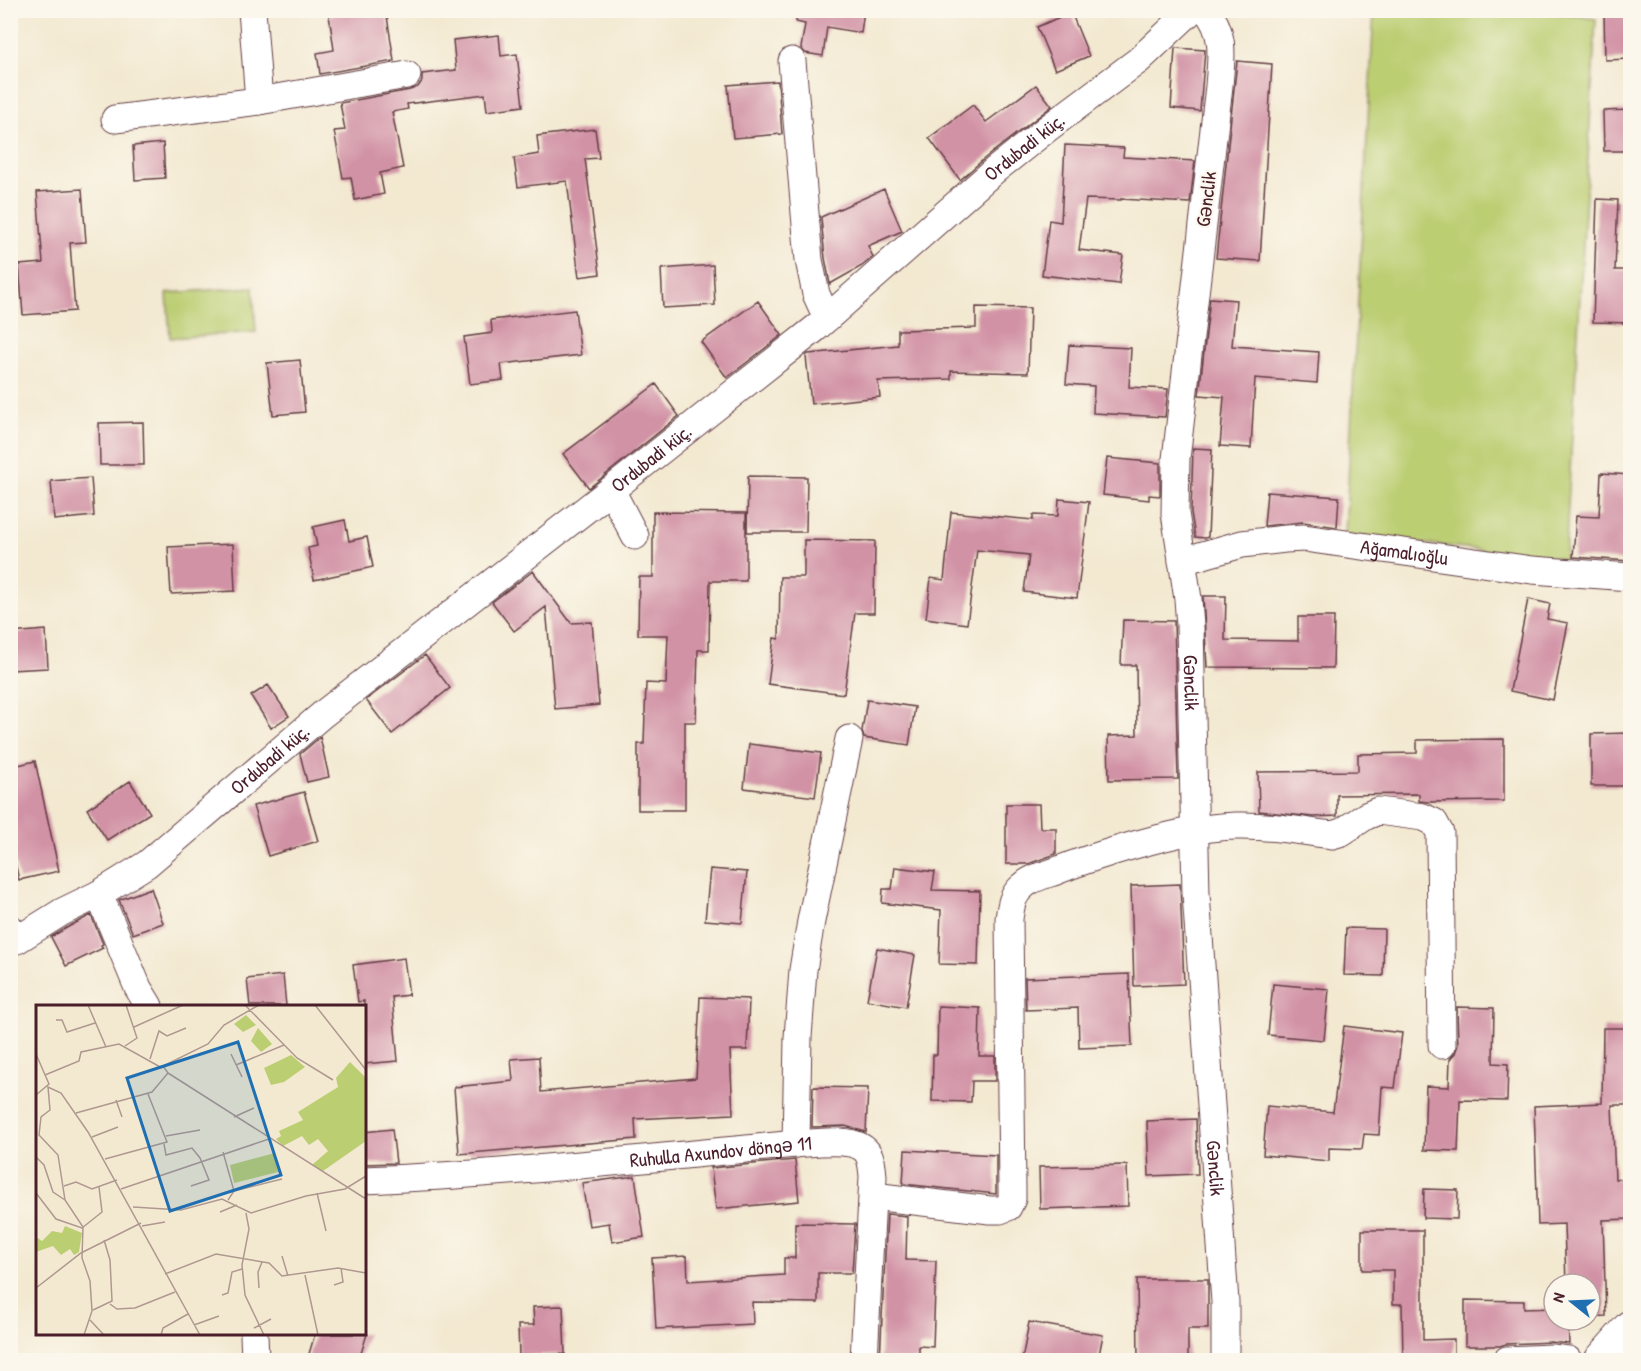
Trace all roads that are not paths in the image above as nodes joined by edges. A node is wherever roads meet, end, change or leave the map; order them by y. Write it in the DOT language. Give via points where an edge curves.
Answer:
graph roads {
  1 [pos="252,10"];
  2 [pos="1192,10"];
  3 [pos="1206,10"];
  4 [pos="792,61"];
  5 [pos="407,75"];
  6 [pos="260,101"];
  7 [pos="116,119"];
  8 [pos="827,318"];
  9 [pos="611,490"];
  10 [pos="635,536"];
  11 [pos="1182,561"];
  12 [pos="1630,577"];
  13 [pos="849,739"];
  14 [pos="1195,829"];
  15 [pos="99,894"];
  16 [pos="13,937"];
  17 [pos="148,1005"];
  18 [pos="1442,1045"];
  19 [pos="796,1144"];
  20 [pos="366,1180"];
  21 [pos="873,1196"];
  22 [pos="1630,1327"];
  23 [pos="254,1335"];
  24 [pos="255,1360"];
  25 [pos="864,1360"];
  26 [pos="1225,1360"];
  27 [pos="1507,1360"];
  28 [pos="1568,1360"];
  29 [pos="1601,1360"];
  1 -- 6 [label="street"];
  2 -- 8 [label="street, Ordubadi küç." via="1139,60 1004,163"];
  3 -- 11 [label="street, Gənclik" via="1219,32 1220,86 1176,459 1174,513"];
  4 -- 8 [label="street" via="809,260 816,294"];
  5 -- 6 [label="street"];
  6 -- 7 [label="street"];
  8 -- 9 [label="street, Ordubadi küç."];
  9 -- 10 [label="street"];
  9 -- 15 [label="street, Ordubadi küç." via="323,714 147,864"];
  11 -- 12 [label="street, Ağamalıoğlu" via="1242,544 1305,538 1532,570"];
  11 -- 14 [label="street, Gənclik" via="1190,626"];
  13 -- 19 [label="street" via="803,970"];
  14 -- 18 [label="street" via="1255,826 1332,835 1378,811 1434,822 1440,833"];
  14 -- 21 [label="street" via="1089,857 1026,883 1014,896 1009,918 1012,1199 1008,1207 990,1210"];
  14 -- 26 [label="street, Gənclik" via="1196,894 1225,1302"];
  15 -- 16 [label="street, Ordubadi küç."];
  15 -- 17 [label="street"];
  19 -- 20 [label="street, Ruhulla Axundov döngə 11"];
  19 -- 21 [label="street, Ruhulla Axundov döngə 11" via="856,1144 872,1162"];
  21 -- 25 [label="street, Ruhulla Axundov döngə 11"];
  22 -- 29 [label="street"];
  23 -- 24 [label="street"];
  27 -- 28 [label="street"];
}
